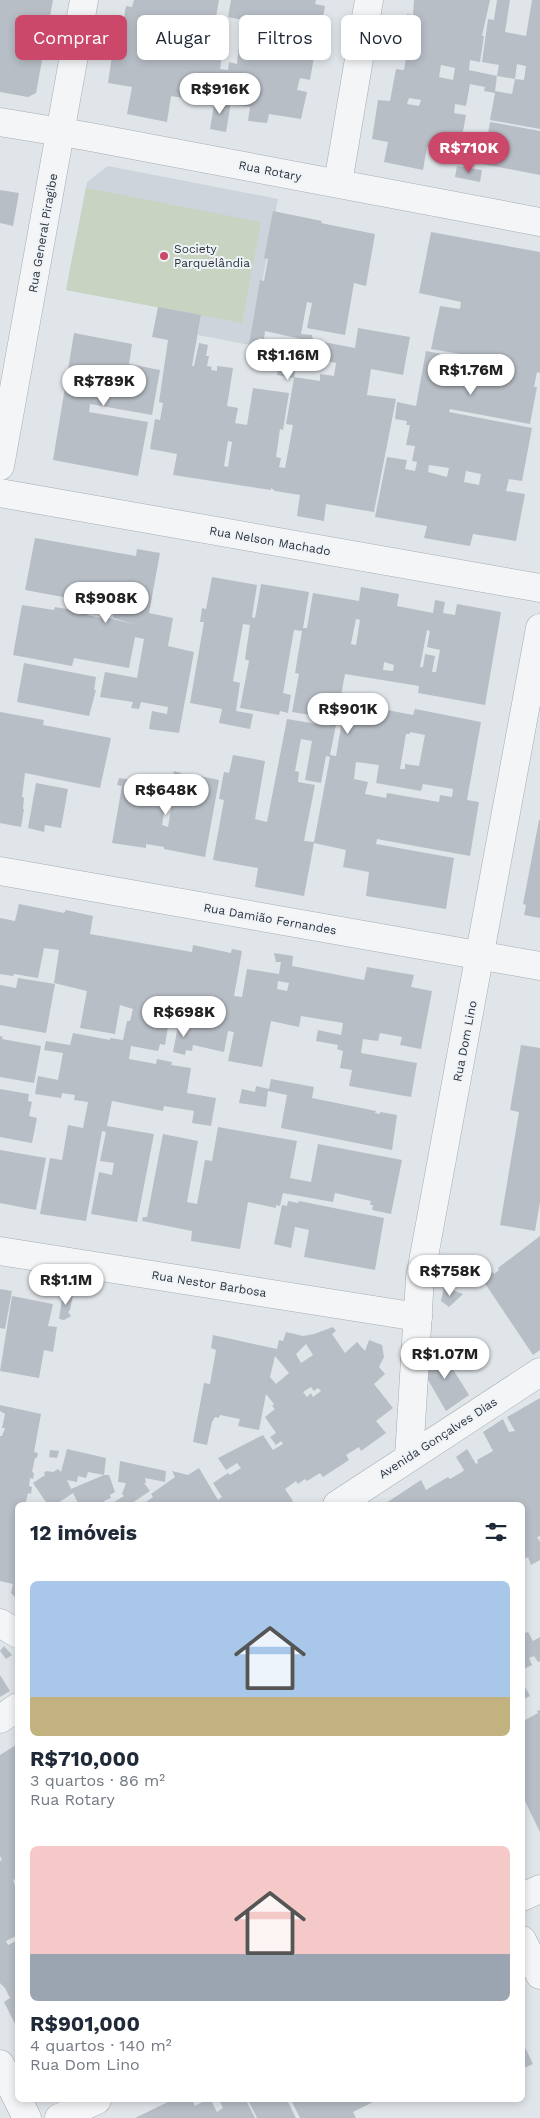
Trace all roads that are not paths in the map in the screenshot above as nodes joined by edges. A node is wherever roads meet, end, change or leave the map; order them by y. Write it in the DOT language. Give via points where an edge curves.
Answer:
graph roads {
  1 [pos="84,0"];
  2 [pos="368,0"];
  3 [pos="0,122"];
  4 [pos="61,133"];
  5 [pos="338,183"];
  6 [pos="540,222"];
  7 [pos="0,466"];
  8 [pos="0,493"];
  9 [pos="540,588"];
  10 [pos="540,628"];
  11 [pos="0,871"];
  12 [pos="481,955"];
  13 [pos="540,966"];
  14 [pos="0,1251"];
  15 [pos="418,1317"];
  16 [pos="540,1372"];
  17 [pos="409,1456"];
  18 [pos="341,1502"];
  19 [pos="0,1623"];
  20 [pos="15,1632"];
  21 [pos="15,1709"];
  22 [pos="0,1719"];
  23 [pos="540,1889"];
  24 [pos="525,1896"];
  25 [pos="525,1946"];
  26 [pos="540,1975"];
  27 [pos="0,2064"];
  28 [pos="15,2094"];
  29 [pos="19,2102"];
  30 [pos="93,2102"];
  31 [pos="27,2118"];
  32 [pos="59,2118"];
  1 -- 4 [label="street, Rua General Piragibe"];
  2 -- 5 [label="street"];
  3 -- 4 [label="street, Rua Rotary"];
  4 -- 5 [label="street, Rua Rotary"];
  4 -- 7 [label="street, Rua General Piragibe"];
  5 -- 6 [label="street, Rua Rotary"];
  8 -- 9 [label="street, Rua Nelson Machado"];
  10 -- 12 [label="street, Rua Dom Lino"];
  11 -- 12 [label="street, Rua Damião Fernandes"];
  12 -- 13 [label="street, Rua Damião Fernandes"];
  12 -- 15 [label="street, Rua Dom Lino" via="420,1278"];
  14 -- 15 [label="street, Rua Nestor Barbosa"];
  15 -- 17 [label="street, Rua Dom Lino"];
  16 -- 17 [label="street, Avenida Gonçalves Dias"];
  17 -- 18 [label="street, Avenida Gonçalves Dias"];
  19 -- 20 [label="street"];
  21 -- 22 [label="street"];
  23 -- 24 [label="street"];
  25 -- 26 [label="street"];
  27 -- 28 [label="street"];
  29 -- 31 [label="street"];
  30 -- 32 [label="street"];
}
